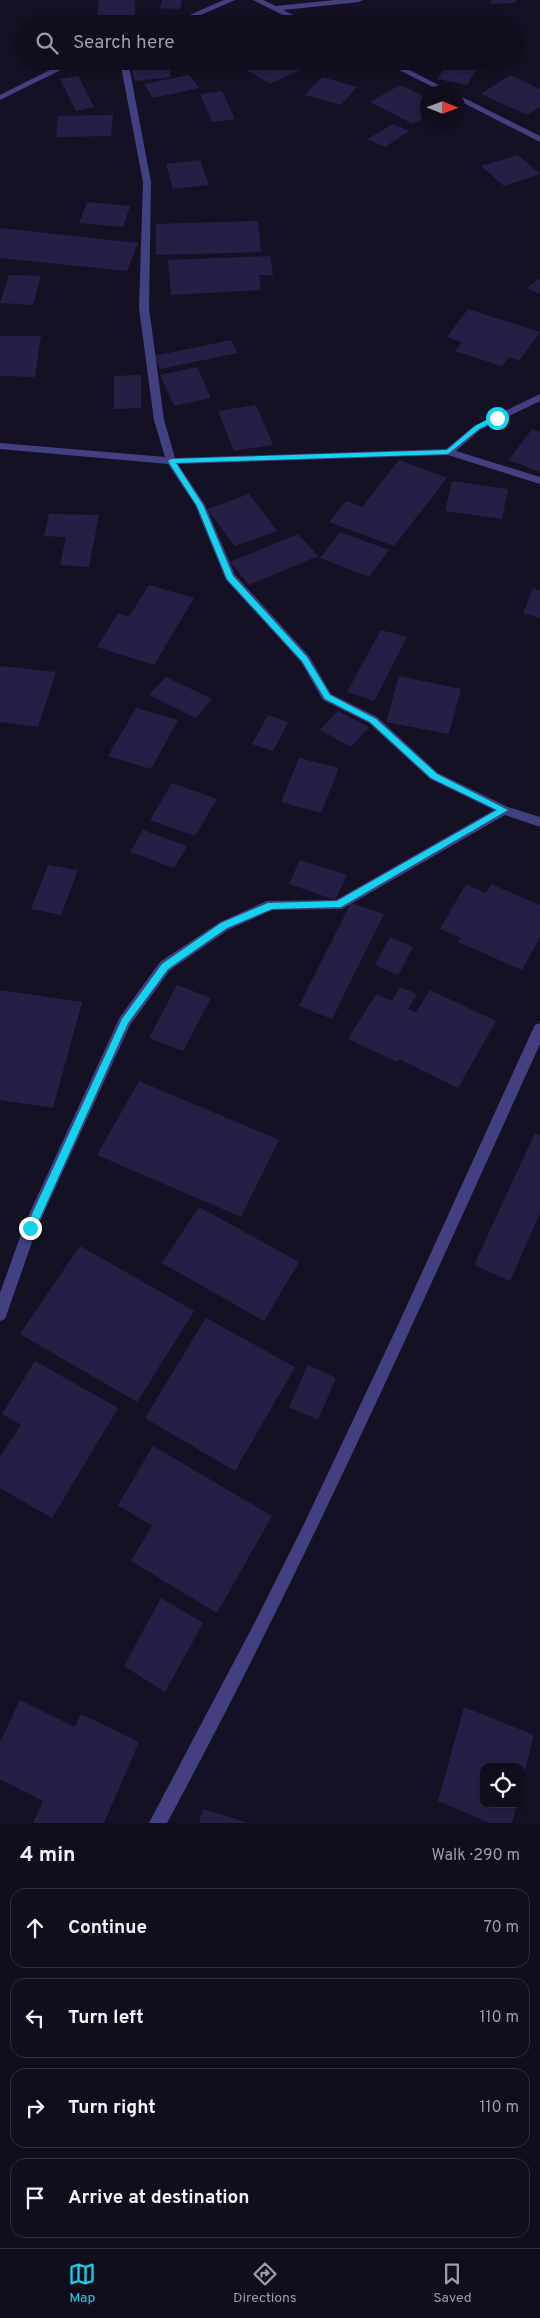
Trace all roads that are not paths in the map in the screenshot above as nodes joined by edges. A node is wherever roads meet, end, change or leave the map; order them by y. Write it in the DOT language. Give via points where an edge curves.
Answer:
graph roads {
  1 [pos="231,0"];
  2 [pos="257,0"];
  3 [pos="359,0"];
  4 [pos="276,8"];
  5 [pos="195,15"];
  6 [pos="290,15"];
  7 [pos="57,70"];
  8 [pos="126,70"];
  9 [pos="403,70"];
  10 [pos="434,85"];
  11 [pos="0,98"];
  12 [pos="465,101"];
  13 [pos="540,139"];
  14 [pos="540,397"];
  15 [pos="0,446"];
  16 [pos="448,452"];
  17 [pos="171,461"];
  18 [pos="540,482"];
  19 [pos="504,810"];
  20 [pos="540,822"];
  21 [pos="540,1029"];
  22 [pos="0,1314"];
  23 [pos="158,1823"];
  1 -- 5 [label="street"];
  2 -- 4 [label="street"];
  3 -- 4 [label="street"];
  4 -- 6 [label="street"];
  7 -- 11 [label="street"];
  8 -- 17 [label="street" via="147,182 144,308 148,352 159,420"];
  9 -- 10 [label="street"];
  12 -- 13 [label="street"];
  14 -- 16 [label="street" via="477,428"];
  15 -- 17 [label="street"];
  16 -- 17 [label="street"];
  16 -- 18 [label="street"];
  17 -- 19 [label="street" via="200,505 230,577 305,659 328,697 373,720 434,776"];
  19 -- 20 [label="street"];
  19 -- 22 [label="street" via="338,905 271,905 224,926 165,966 125,1021 30,1228"];
  21 -- 23 [label="street" via="384,1374 202,1742"];
}
